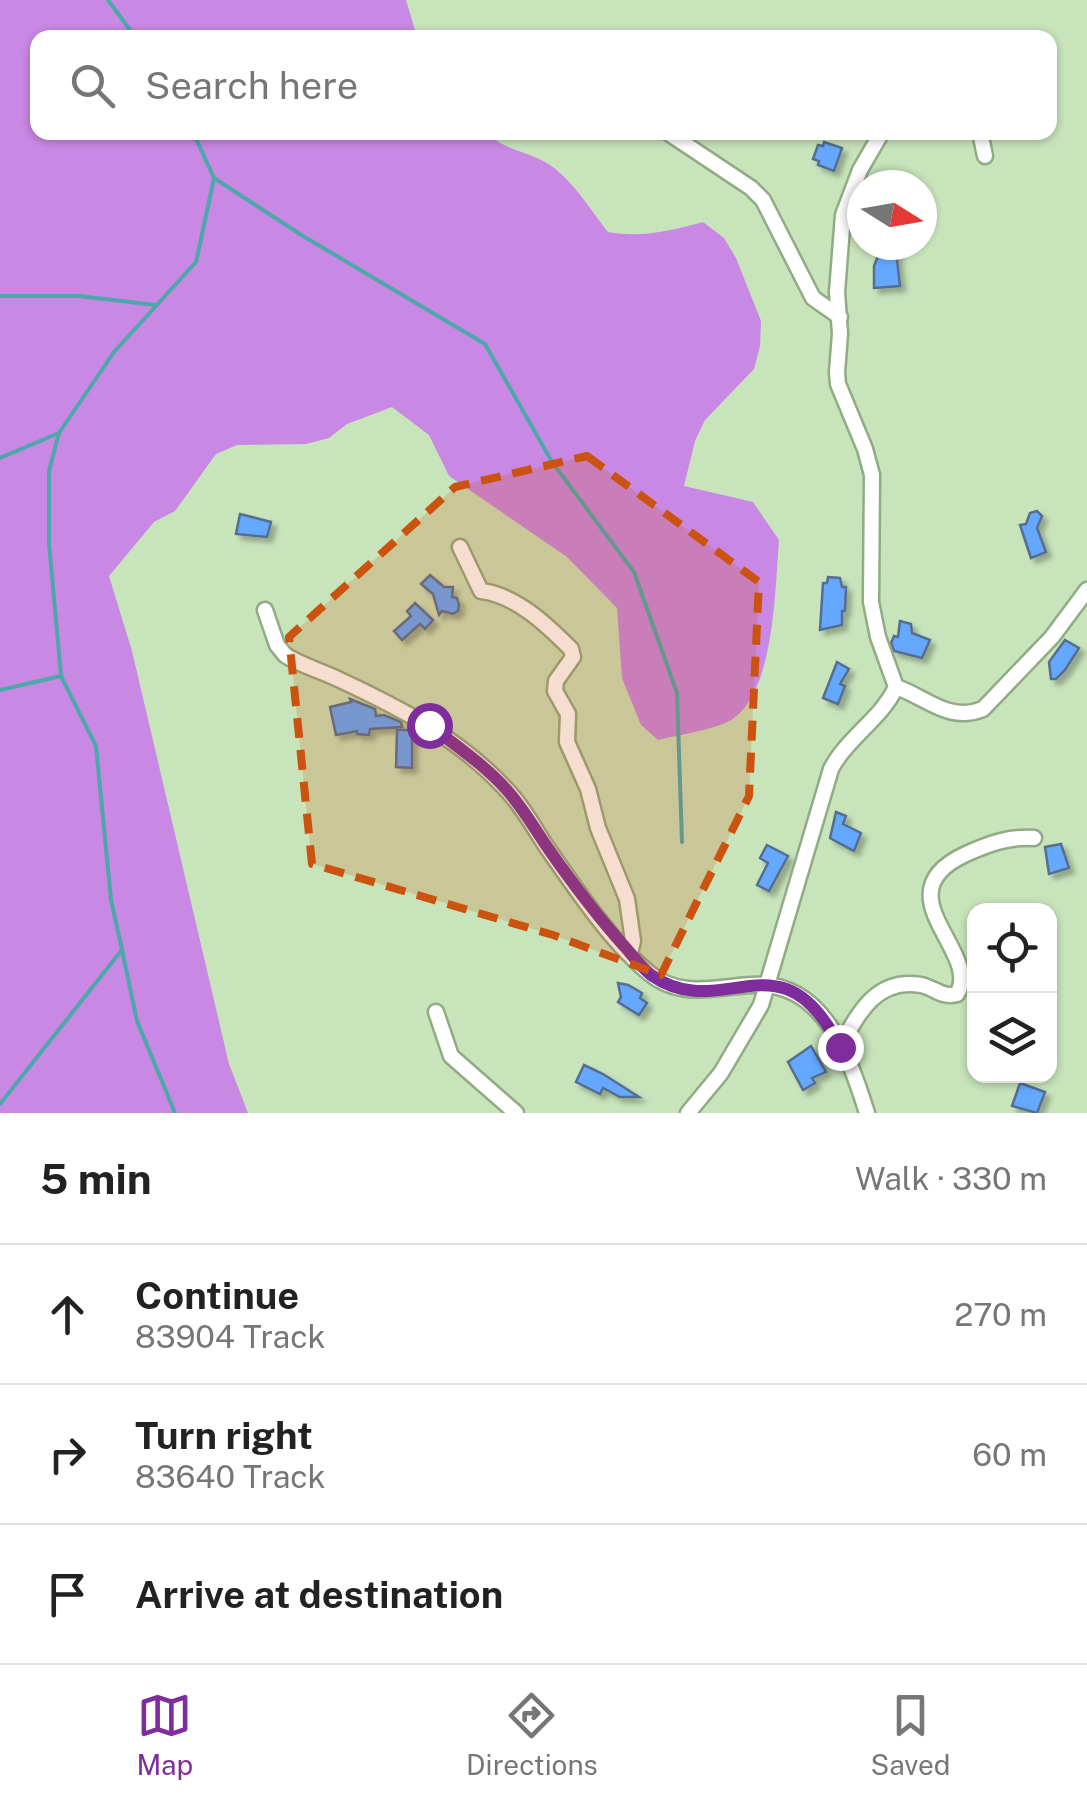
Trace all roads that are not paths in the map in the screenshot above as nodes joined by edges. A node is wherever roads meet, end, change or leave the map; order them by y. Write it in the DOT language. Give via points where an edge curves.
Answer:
graph roads {
  1 [pos="679,140"];
  2 [pos="878,140"];
  3 [pos="982,140"];
  4 [pos="985,156"];
  5 [pos="840,317"];
  6 [pos="460,547"];
  7 [pos="1087,590"];
  8 [pos="265,610"];
  9 [pos="896,687"];
  10 [pos="1034,838"];
  11 [pos="630,953"];
  12 [pos="768,985"];
  13 [pos="436,1012"];
  14 [pos="840,1047"];
  15 [pos="516,1113"];
  16 [pos="688,1113"];
  17 [pos="867,1113"];
  1 -- 5 [label="street" via="763,200 813,298"];
  2 -- 5 [label="street" via="843,215"];
  3 -- 4 [label="street"];
  5 -- 9 [label="street" via="838,384 872,474 872,602"];
  6 -- 11 [label="street" via="481,590 530,613 573,653 555,691 568,714 567,742 627,900"];
  7 -- 9 [label="street" via="979,712 951,713"];
  8 -- 11 [label="street" via="285,655 415,716 484,767"];
  9 -- 12 [label="street" via="831,770"];
  10 -- 14 [label="street" via="1012,837 970,852 935,882 930,902 962,978 957,994 917,984 882,990"];
  11 -- 12 [label="street" via="654,977 684,988"];
  12 -- 14 [label="street" via="814,1004"];
  12 -- 16 [label="street" via="744,1039"];
  13 -- 15 [label="street" via="452,1056"];
  14 -- 17 [label="street"];
}
